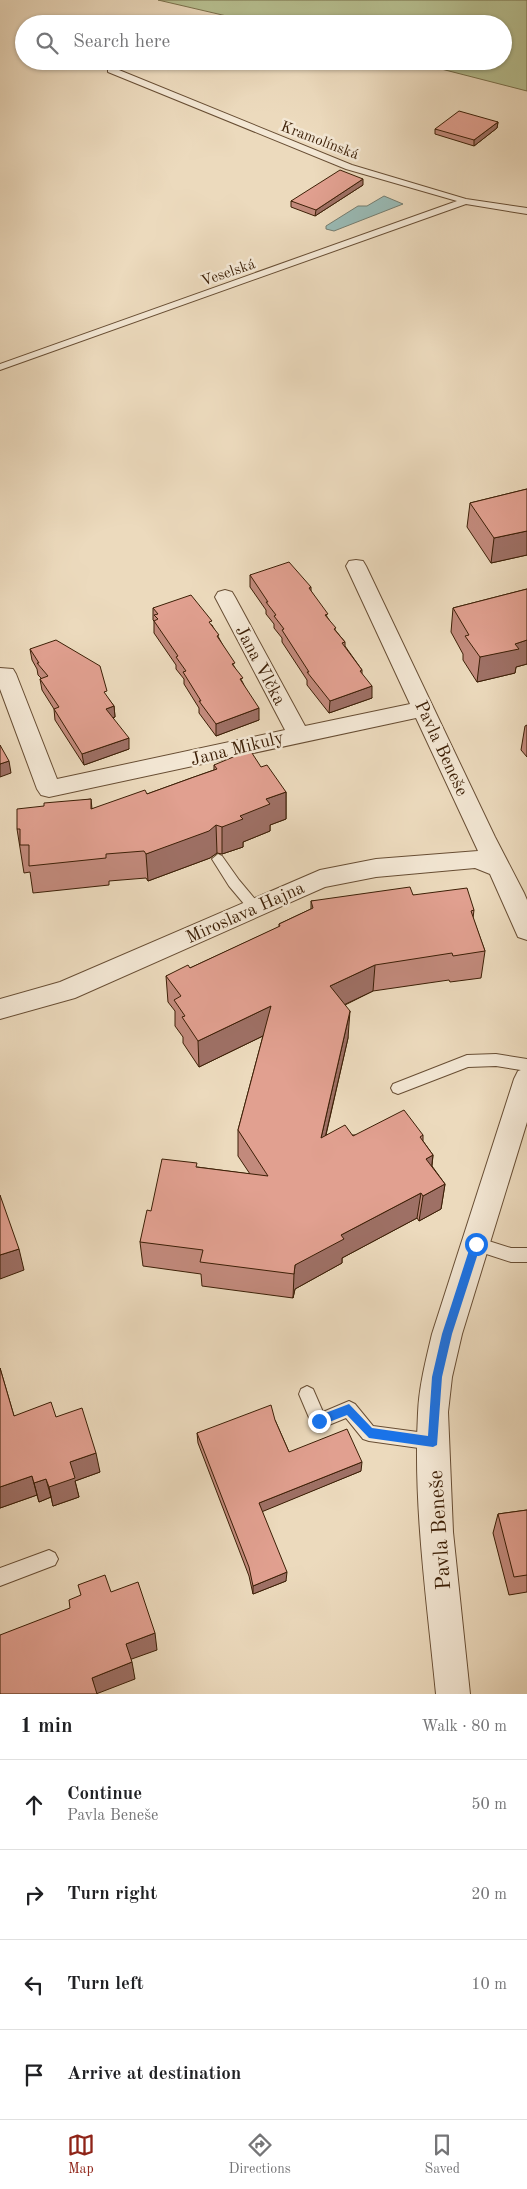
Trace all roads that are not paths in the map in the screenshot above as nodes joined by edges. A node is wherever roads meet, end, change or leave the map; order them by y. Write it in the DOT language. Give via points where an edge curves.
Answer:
graph roads {
  1 [pos="111,70"];
  2 [pos="465,201"];
  3 [pos="527,211"];
  4 [pos="0,367"];
  5 [pos="356,566"];
  6 [pos="225,597"];
  7 [pos="5,674"];
  8 [pos="424,708"];
  9 [pos="298,733"];
  10 [pos="218,859"];
  11 [pos="499,868"];
  12 [pos="255,908"];
  13 [pos="527,930"];
  14 [pos="0,1009"];
  15 [pos="527,1065"];
  16 [pos="527,1079"];
  17 [pos="398,1088"];
  18 [pos="476,1244"];
  19 [pos="527,1255"];
  20 [pos="307,1394"];
  21 [pos="433,1442"];
  22 [pos="49,1559"];
  23 [pos="0,1577"];
  24 [pos="453,1694"];
  1 -- 2 [label="lane, Kramolínská" via="349,167"];
  2 -- 3 [label="lane, Kramolínská"];
  2 -- 4 [label="lane, Veselská"];
  5 -- 8 [label="street, Pavla Beneše"];
  6 -- 9 [label="street, Jana Vlčka"];
  7 -- 9 [label="street, Jana Mikuly" via="50,788 181,762"];
  8 -- 9 [label="street, Jana Mikuly"];
  8 -- 11 [label="street, Pavla Beneše"];
  10 -- 12 [label="lane"];
  11 -- 12 [label="street, Miroslava Hajna" via="476,859 376,868 320,879"];
  11 -- 13 [label="street, Pavla Beneše"];
  12 -- 14 [label="street, Miroslava Hajna" via="66,991"];
  15 -- 17 [label="lane" via="496,1060 467,1061"];
  16 -- 18 [label="street, Pavla Beneše"];
  18 -- 19 [label="lane" via="511,1255"];
  18 -- 21 [label="street, Pavla Beneše" via="447,1334 437,1377"];
  20 -- 21 [label="lane" via="319,1421 349,1409 369,1433"];
  21 -- 24 [label="street, Pavla Beneše" via="437,1532"];
  22 -- 23 [label="lane"];
}
